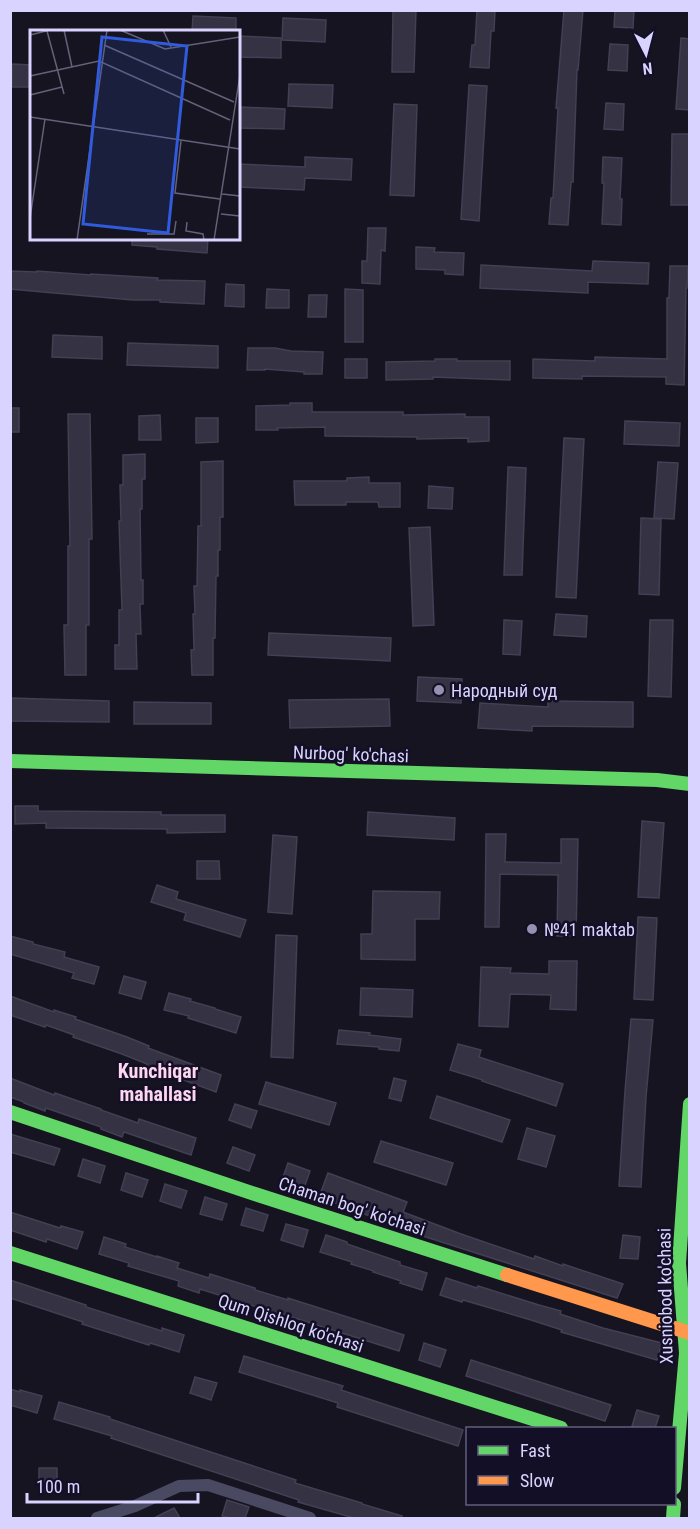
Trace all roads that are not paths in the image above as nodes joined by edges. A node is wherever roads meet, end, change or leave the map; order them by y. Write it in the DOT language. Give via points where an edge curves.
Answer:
graph roads {
  1 [pos="10,761"];
  2 [pos="690,784"];
  3 [pos="690,1104"];
  4 [pos="10,1112"];
  5 [pos="10,1253"];
  6 [pos="687,1332"];
  7 [pos="558,1427"];
  8 [pos="676,1458"];
  9 [pos="135,1506"];
  10 [pos="97,1518"];
  11 [pos="141,1518"];
  12 [pos="310,1518"];
  1 -- 2 [label="street, Nurbog' ko'chasi"];
  3 -- 6 [label="street, Xusniobod ko'chasi" via="679,1263"];
  4 -- 6 [label="street, Chaman bog' ko'chasi"];
  5 -- 7 [label="street, Qum Qishloq ko'chasi"];
  6 -- 8 [label="street, Xusniobod ko'chasi"];
  9 -- 10 [label="street"];
  9 -- 11 [label="street"];
  9 -- 12 [label="street" via="179,1486 208,1485"];
}
